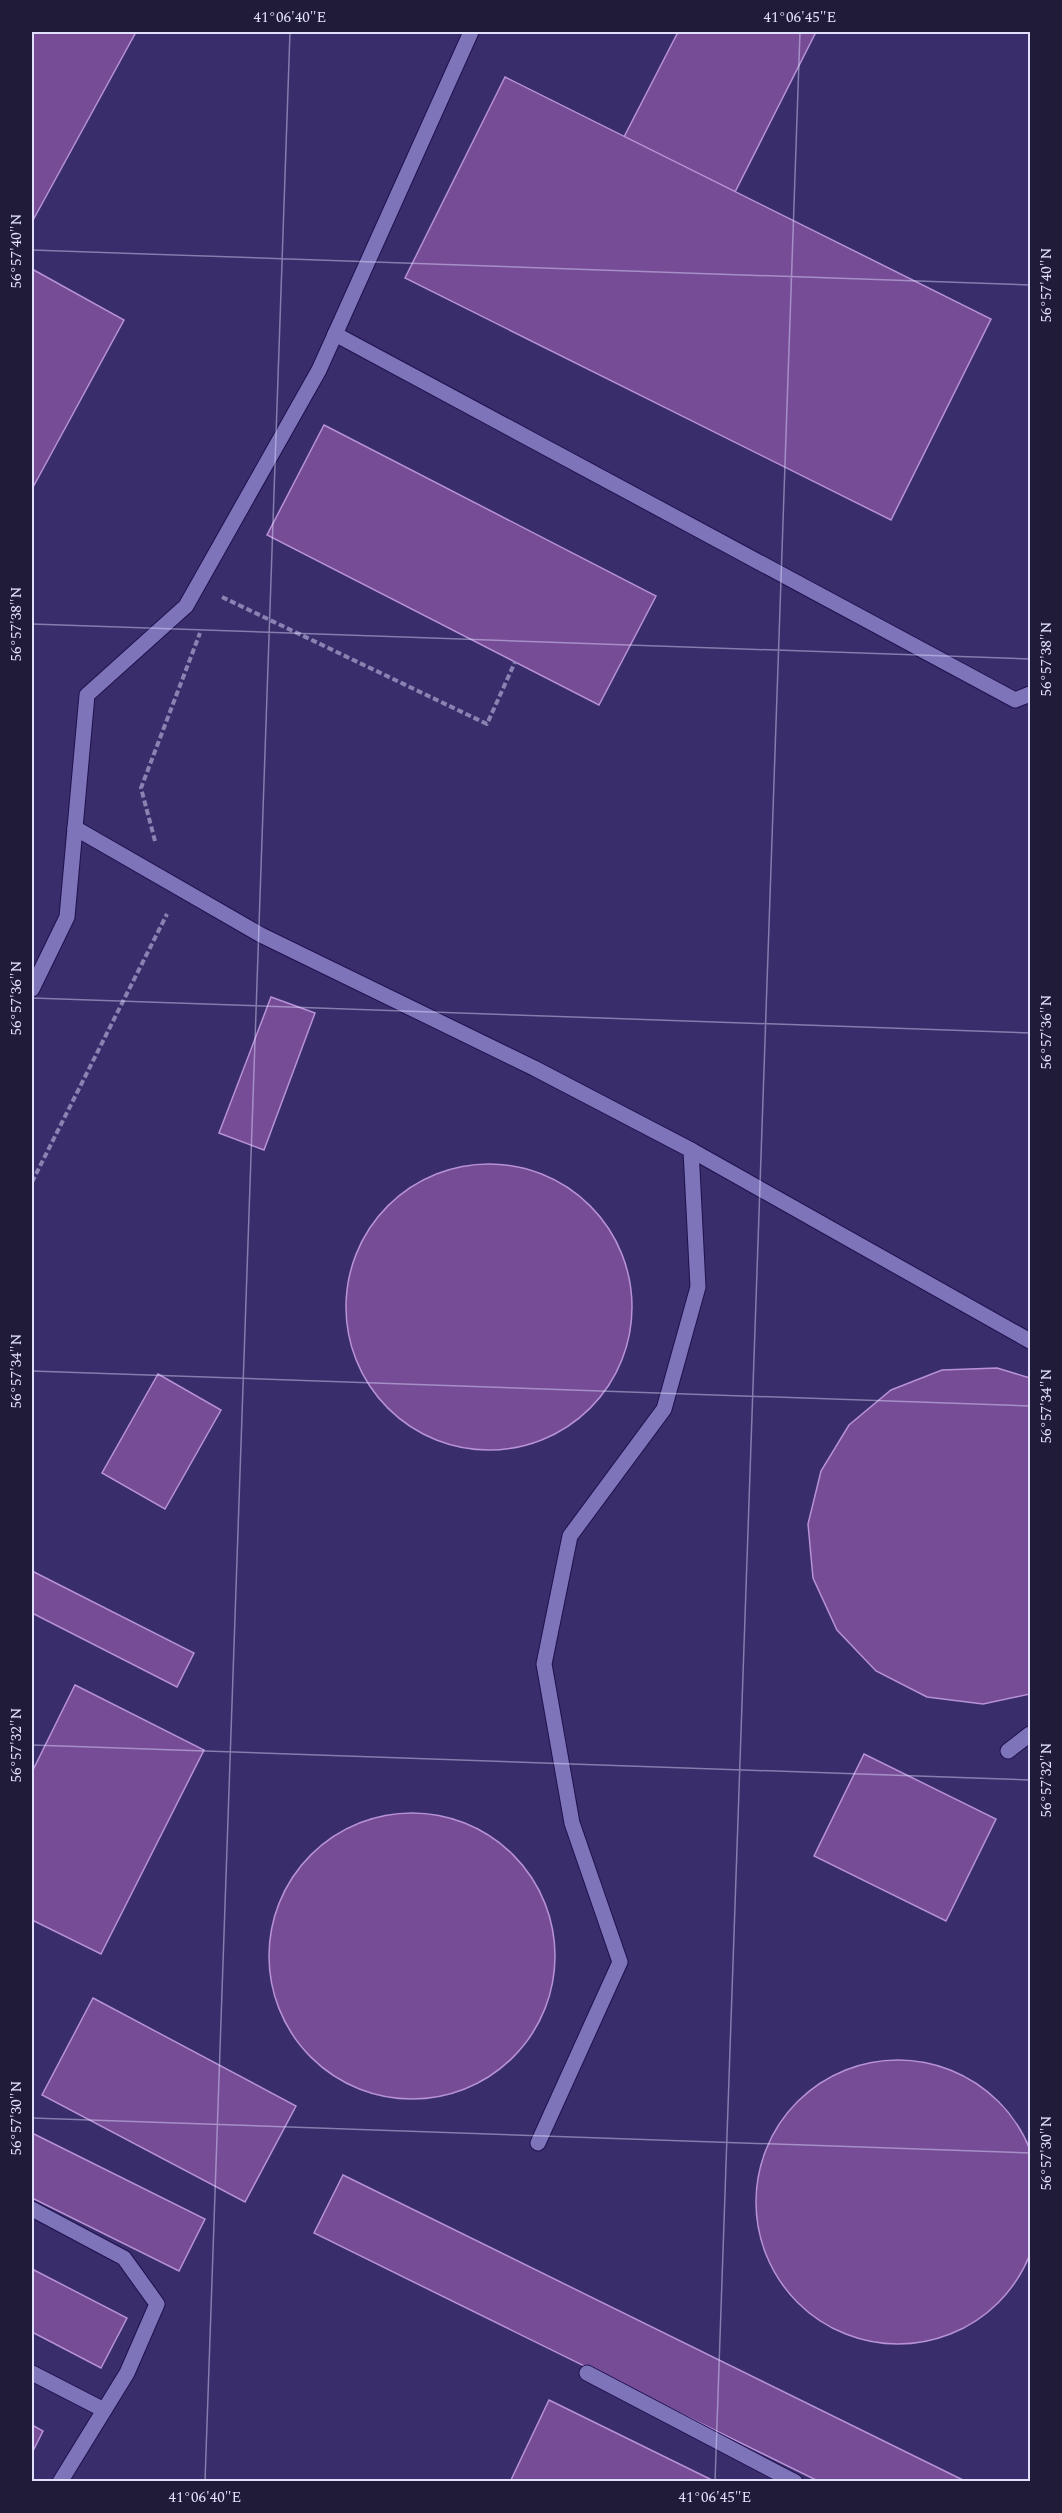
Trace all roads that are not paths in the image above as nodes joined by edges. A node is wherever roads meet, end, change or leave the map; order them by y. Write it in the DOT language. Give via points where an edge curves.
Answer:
graph roads {
  1 [pos="471,32"];
  2 [pos="335,334"];
  3 [pos="1030,694"];
  4 [pos="1015,700"];
  5 [pos="1030,709"];
  6 [pos="75,828"];
  7 [pos="32,989"];
  8 [pos="691,1150"];
  9 [pos="1030,1341"];
  10 [pos="1030,1734"];
  11 [pos="1008,1751"];
  12 [pos="538,2143"];
  13 [pos="32,2209"];
  14 [pos="32,2373"];
  15 [pos="587,2373"];
  16 [pos="104,2410"];
  17 [pos="60,2481"];
  18 [pos="795,2481"];
  1 -- 2 [label="lane"];
  2 -- 4 [label="lane"];
  2 -- 6 [label="lane" via="319,370 186,606 87,695"];
  3 -- 4 [label="lane"];
  4 -- 5 [label="lane"];
  6 -- 7 [label="lane" via="67,917"];
  6 -- 8 [label="lane" via="261,935 534,1068"];
  8 -- 9 [label="lane"];
  8 -- 12 [label="lane" via="698,1287 664,1409 570,1536 544,1664 572,1823 620,1962"];
  10 -- 11 [label="lane"];
  13 -- 16 [label="lane" via="124,2258 158,2304 128,2373"];
  14 -- 16 [label="lane"];
  15 -- 18 [label="lane"];
  16 -- 17 [label="lane"];
}
